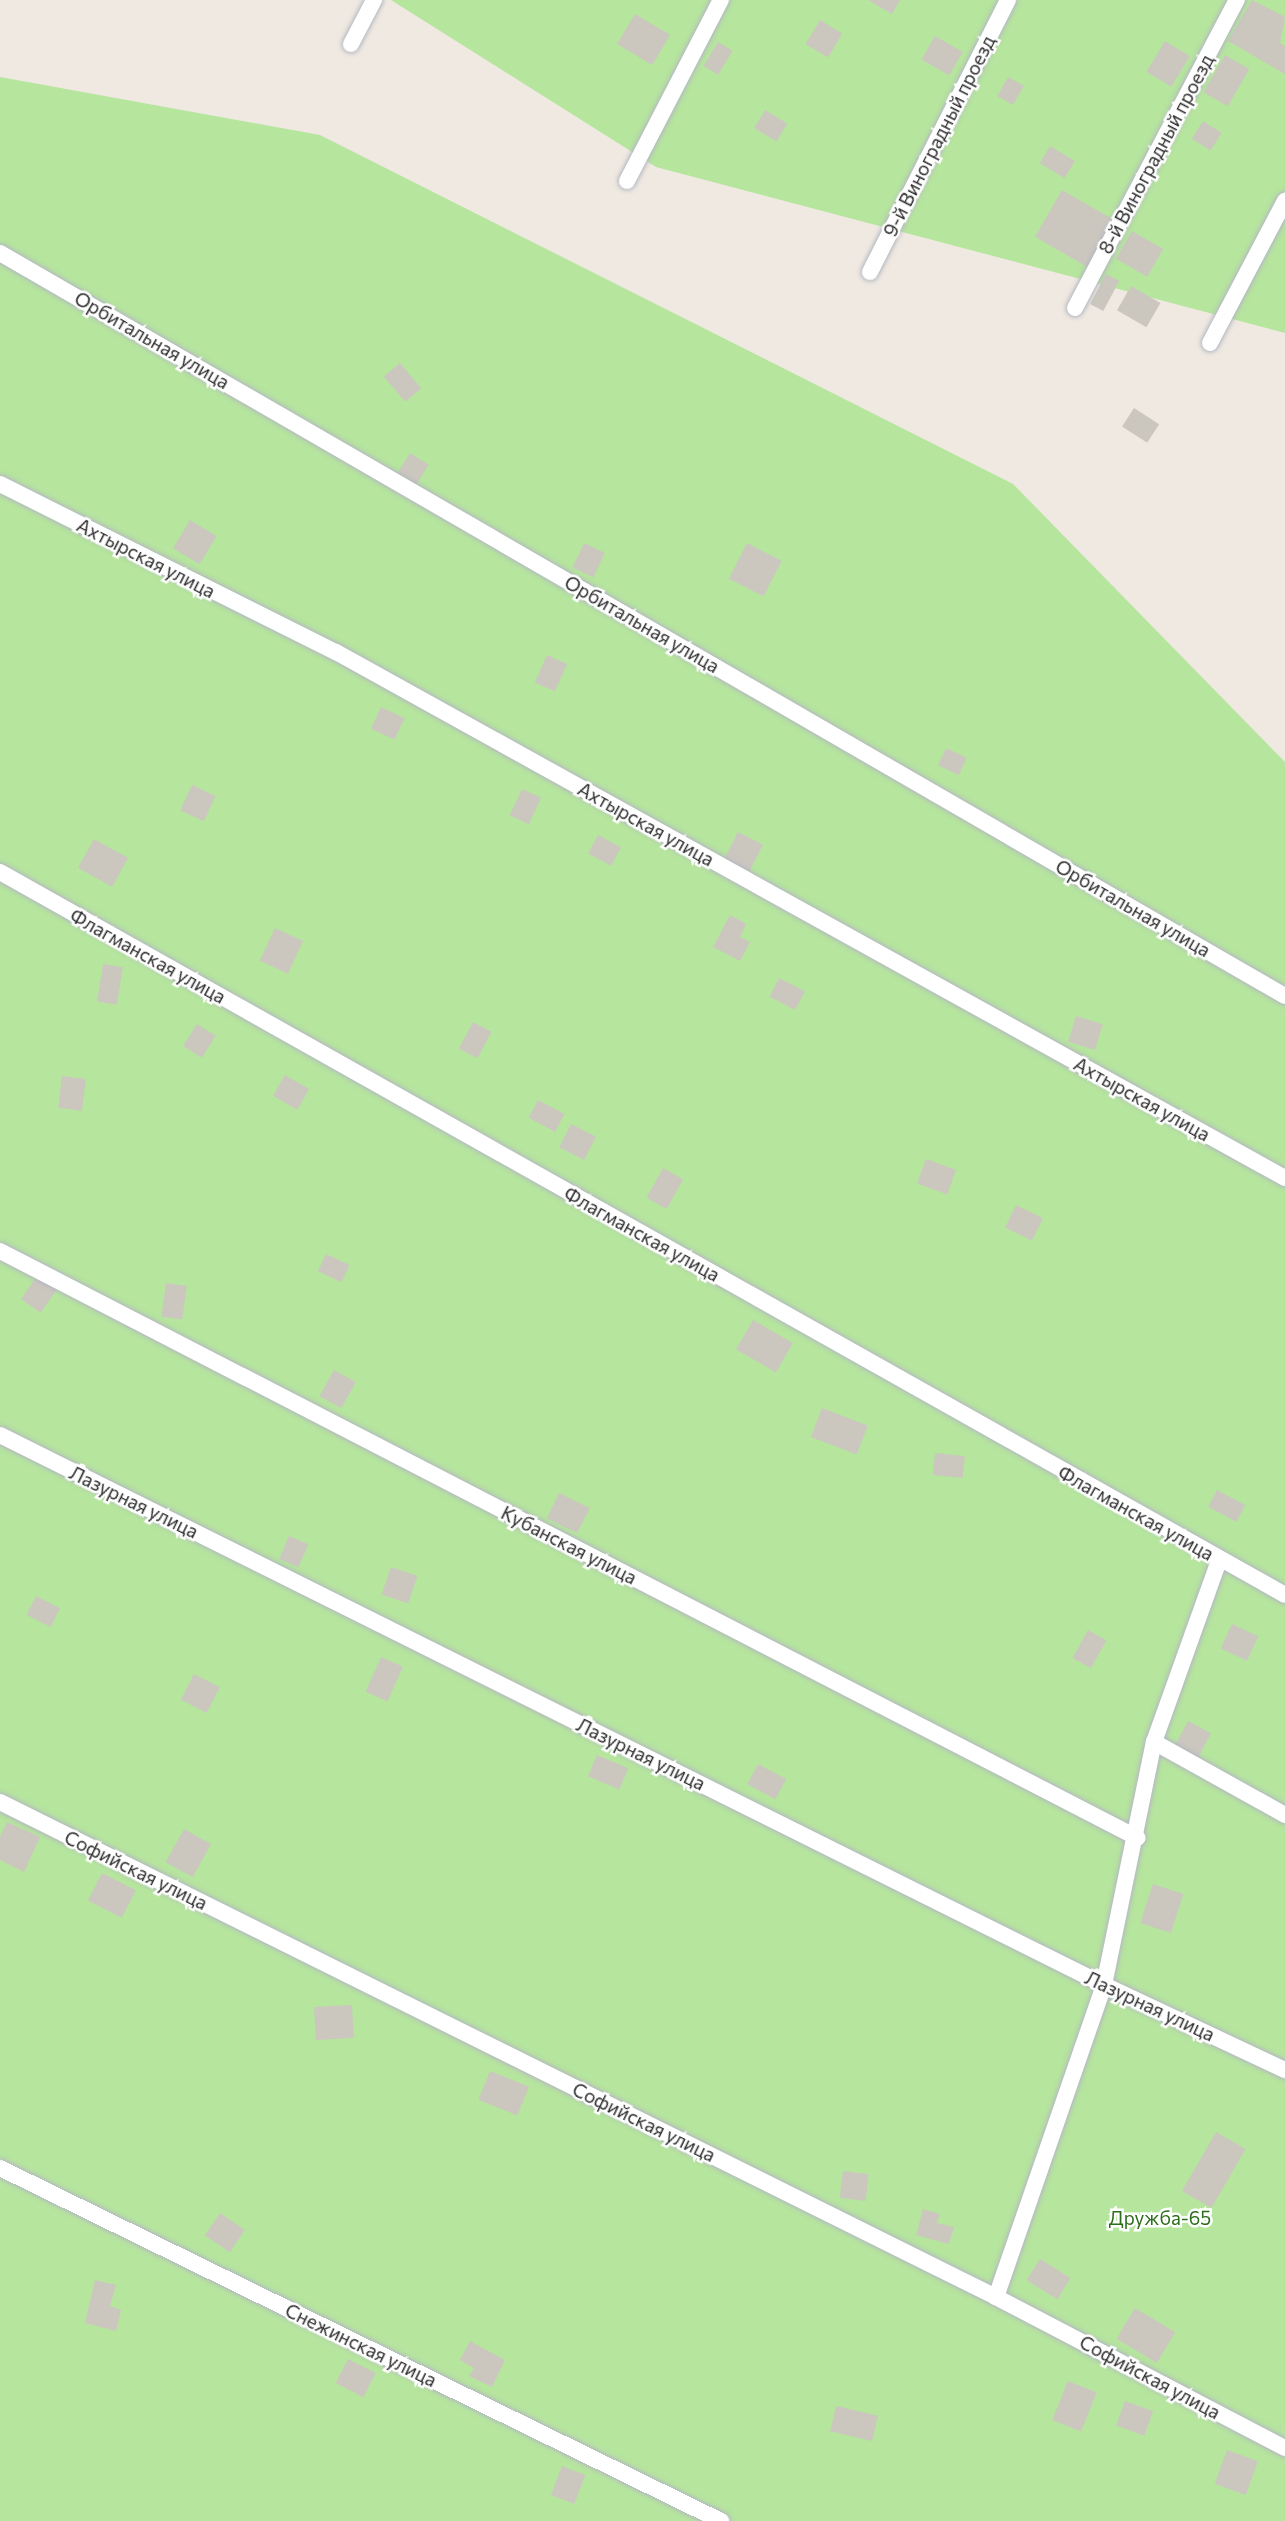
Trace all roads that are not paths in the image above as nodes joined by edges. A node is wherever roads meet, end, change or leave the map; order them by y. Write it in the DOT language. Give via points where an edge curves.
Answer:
graph roads {
  1 [pos="374,0"];
  2 [pos="721,0"];
  3 [pos="1008,0"];
  4 [pos="1237,0"];
  5 [pos="351,44"];
  6 [pos="627,181"];
  7 [pos="1285,201"];
  8 [pos="0,253"];
  9 [pos="870,272"];
  10 [pos="1075,308"];
  11 [pos="1210,344"];
  12 [pos="0,484"];
  13 [pos="0,872"];
  14 [pos="1285,996"];
  15 [pos="1285,1178"];
  16 [pos="0,1251"];
  17 [pos="0,1435"];
  18 [pos="1220,1560"];
  19 [pos="1285,1595"];
  20 [pos="1154,1742"];
  21 [pos="0,1802"];
  22 [pos="1285,1815"];
  23 [pos="1138,1838"];
  24 [pos="1104,1985"];
  25 [pos="1285,2070"];
  26 [pos="0,2168"];
  27 [pos="996,2297"];
  28 [pos="1285,2448"];
  29 [pos="721,2521"];
  1 -- 5 [label="lane"];
  2 -- 6 [label="lane"];
  3 -- 9 [label="lane, 9-й Виноградный проезд"];
  4 -- 10 [label="lane, 8-й Виноградный проезд"];
  7 -- 11 [label="lane"];
  8 -- 14 [label="lane, Орбитальная улица"];
  12 -- 15 [label="lane, Ахтырская улица" via="336,652"];
  13 -- 18 [label="lane, Флагманская улица"];
  16 -- 23 [label="lane, Кубанская улица"];
  17 -- 24 [label="lane, Лазурная улица"];
  18 -- 19 [label="lane, Флагманская улица"];
  18 -- 20 [label="lane"];
  20 -- 22 [label="lane"];
  20 -- 23 [label="lane"];
  21 -- 27 [label="lane, Софийская улица"];
  23 -- 24 [label="lane"];
  24 -- 25 [label="lane, Лазурная улица"];
  24 -- 27 [label="lane"];
  26 -- 29 [label="lane, Снежинская улица"];
  27 -- 28 [label="lane, Софийская улица"];
}
